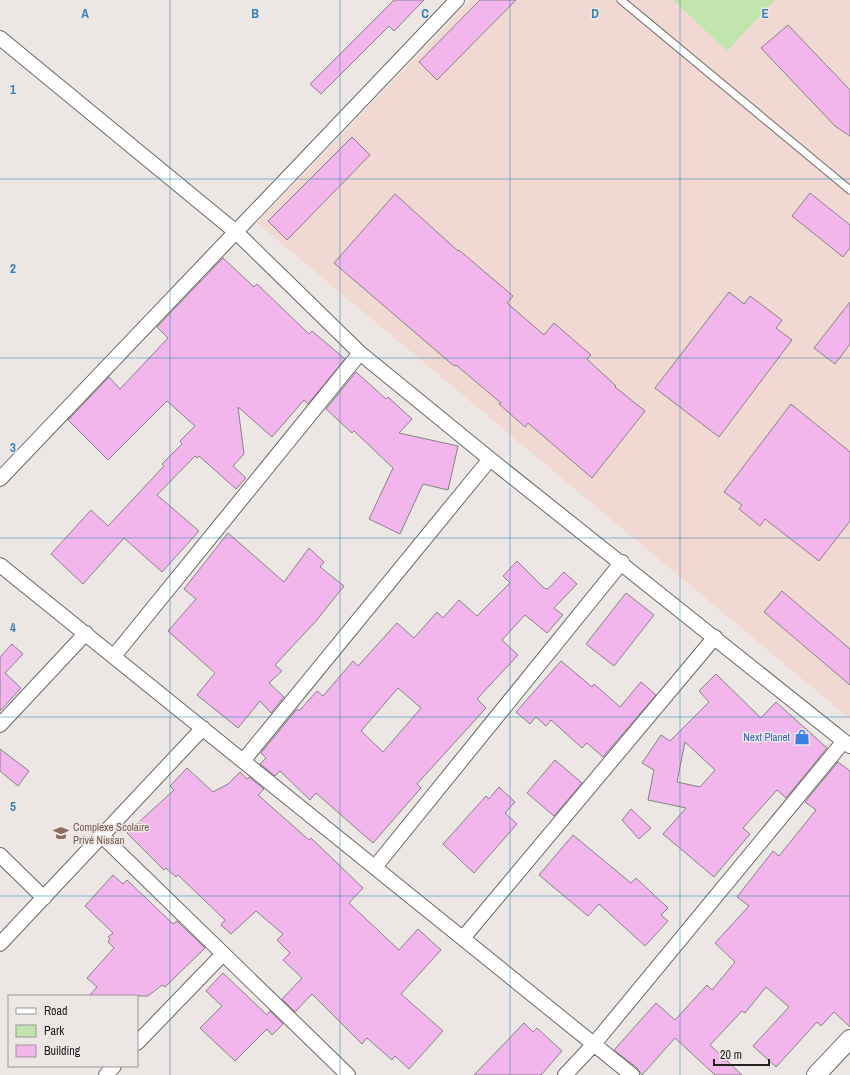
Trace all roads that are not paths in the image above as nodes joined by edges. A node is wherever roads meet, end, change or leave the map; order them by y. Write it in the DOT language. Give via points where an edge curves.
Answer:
graph roads {
  1 [pos="457,0"];
  2 [pos="621,0"];
  3 [pos="0,38"];
  4 [pos="850,190"];
  5 [pos="236,232"];
  6 [pos="360,353"];
  7 [pos="490,459"];
  8 [pos="0,479"];
  9 [pos="622,562"];
  10 [pos="0,565"];
  11 [pos="86,633"];
  12 [pos="715,637"];
  13 [pos="114,656"];
  14 [pos="0,725"];
  15 [pos="203,728"];
  16 [pos="847,743"];
  17 [pos="243,761"];
  18 [pos="102,836"];
  19 [pos="0,855"];
  20 [pos="375,867"];
  21 [pos="44,898"];
  22 [pos="463,938"];
  23 [pos="0,944"];
  24 [pos="223,954"];
  25 [pos="850,1039"];
  26 [pos="138,1042"];
  27 [pos="594,1044"];
  28 [pos="113,1067"];
  29 [pos="342,1073"];
  30 [pos="106,1075"];
  31 [pos="565,1075"];
  32 [pos="632,1075"];
  33 [pos="816,1075"];
  1 -- 5 [label="street"];
  2 -- 4 [label="lane"];
  3 -- 5 [label="street"];
  5 -- 6 [label="street"];
  5 -- 8 [label="street"];
  6 -- 7 [label="street"];
  6 -- 13 [label="street"];
  7 -- 9 [label="street"];
  7 -- 17 [label="street"];
  9 -- 12 [label="street"];
  9 -- 20 [label="street"];
  10 -- 11 [label="street"];
  11 -- 13 [label="street"];
  11 -- 14 [label="street"];
  12 -- 16 [label="street"];
  12 -- 22 [label="street"];
  13 -- 15 [label="street"];
  15 -- 17 [label="street"];
  15 -- 18 [label="street"];
  16 -- 27 [label="street"];
  17 -- 20 [label="street"];
  18 -- 21 [label="street"];
  18 -- 24 [label="street"];
  19 -- 21 [label="street"];
  20 -- 22 [label="street"];
  21 -- 23 [label="street"];
  22 -- 27 [label="street"];
  24 -- 26 [label="street"];
  24 -- 29 [label="street"];
  25 -- 33 [label="street"];
  27 -- 31 [label="street"];
  27 -- 32 [label="street"];
  28 -- 30 [label="street"];
}
